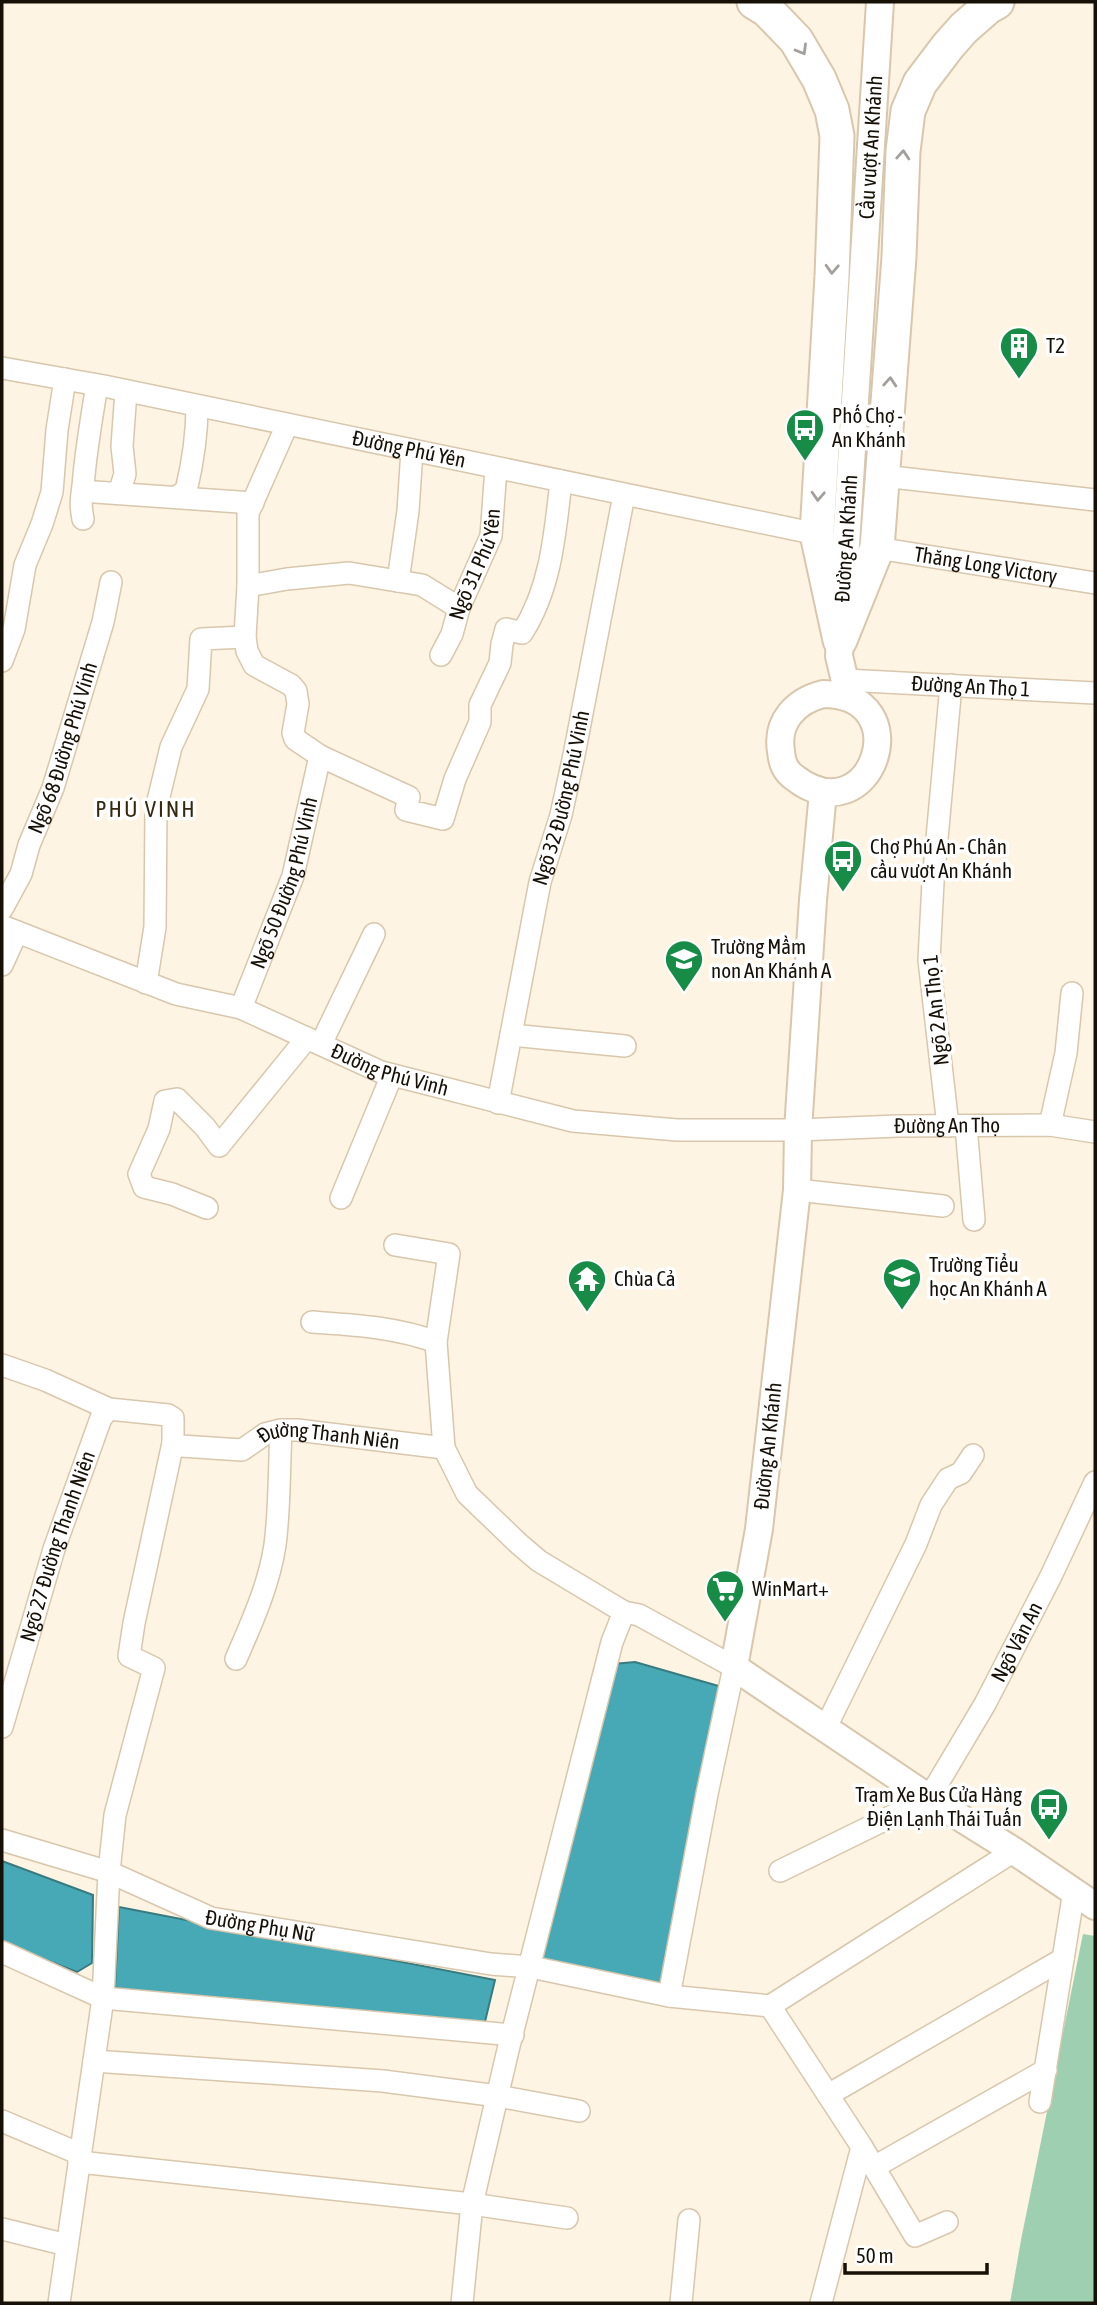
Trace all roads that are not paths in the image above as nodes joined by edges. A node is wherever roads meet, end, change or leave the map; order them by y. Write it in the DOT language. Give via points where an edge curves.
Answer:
graph roads {
  1 [pos="754,2"];
  2 [pos="880,2"];
  3 [pos="997,2"];
  4 [pos="860,293"];
  5 [pos="2,368"];
  6 [pos="65,379"];
  7 [pos="97,385"];
  8 [pos="126,391"];
  9 [pos="197,406"];
  10 [pos="288,425"];
  11 [pos="412,450"];
  12 [pos="496,468"];
  13 [pos="883,477"];
  14 [pos="561,481"];
  15 [pos="95,492"];
  16 [pos="119,493"];
  17 [pos="624,495"];
  18 [pos="176,497"];
  19 [pos="1095,500"];
  20 [pos="253,503"];
  21 [pos="83,519"];
  22 [pos="817,534"];
  23 [pos="877,548"];
  24 [pos="398,581"];
  25 [pos="111,582"];
  26 [pos="1095,583"];
  27 [pos="248,586"];
  28 [pos="459,608"];
  29 [pos="245,637"];
  30 [pos="440,655"];
  31 [pos="2,661"];
  32 [pos="843,669"];
  33 [pos="951,685"];
  34 [pos="1095,694"];
  35 [pos="818,695"];
  36 [pos="320,756"];
  37 [pos="823,792"];
  38 [pos="2,909"];
  39 [pos="9,929"];
  40 [pos="374,934"];
  41 [pos="2,965"];
  42 [pos="146,983"];
  43 [pos="1072,993"];
  44 [pos="241,1008"];
  45 [pos="511,1035"];
  46 [pos="314,1041"];
  47 [pos="625,1046"];
  48 [pos="392,1075"];
  49 [pos="498,1103"];
  50 [pos="1050,1125"];
  51 [pos="957,1126"];
  52 [pos="798,1130"];
  53 [pos="1095,1132"];
  54 [pos="797,1190"];
  55 [pos="341,1198"];
  56 [pos="943,1206"];
  57 [pos="207,1208"];
  58 [pos="974,1220"];
  59 [pos="395,1245"];
  60 [pos="312,1322"];
  61 [pos="436,1342"];
  62 [pos="2,1365"];
  63 [pos="109,1409"];
  64 [pos="281,1430"];
  65 [pos="173,1443"];
  66 [pos="444,1448"];
  67 [pos="972,1455"];
  68 [pos="1095,1482"];
  69 [pos="624,1612"];
  70 [pos="236,1659"];
  71 [pos="734,1667"];
  72 [pos="2,1727"];
  73 [pos="825,1729"];
  74 [pos="929,1798"];
  75 [pos="2,1840"];
  76 [pos="1014,1851"];
  77 [pos="780,1871"];
  78 [pos="108,1872"];
  79 [pos="1084,1898"];
  80 [pos="2,1951"];
  81 [pos="1063,1959"];
  82 [pos="531,1967"];
  83 [pos="669,1996"];
  84 [pos="103,1998"];
  85 [pos="770,2006"];
  86 [pos="513,2035"];
  87 [pos="94,2062"];
  88 [pos="1046,2070"];
  89 [pos="828,2095"];
  90 [pos="498,2096"];
  91 [pos="1040,2102"];
  92 [pos="579,2112"];
  93 [pos="2,2121"];
  94 [pos="862,2147"];
  95 [pos="79,2158"];
  96 [pos="874,2167"];
  97 [pos="472,2204"];
  98 [pos="567,2218"];
  99 [pos="689,2220"];
  100 [pos="947,2222"];
  101 [pos="2,2229"];
  102 [pos="66,2245"];
  103 [pos="59,2303"];
  104 [pos="462,2303"];
  105 [pos="681,2303"];
  106 [pos="821,2303"];
  1 -- 22 [label="main road, one-way" via="796,40 819,79 837,136"];
  2 -- 4 [label="street, Cầu vượt An Khánh"];
  13 -- 3 [label="main road, one-way" via="908,111 920,83 948,46"];
  4 -- 32 [label="street, Đường An Khánh"];
  5 -- 6 [label="street, Đường Phú Yên"];
  6 -- 7 [label="street, Đường Phú Yên"];
  6 -- 31 [label="street" via="52,492 25,565 14,628"];
  7 -- 8 [label="street, Đường Phú Yên"];
  7 -- 21 [label="street" via="79,502"];
  8 -- 9 [label="street, Đường Phú Yên"];
  8 -- 16 [label="street" via="125,474"];
  9 -- 10 [label="street, Đường Phú Yên"];
  9 -- 18 [label="street" via="197,436 186,491"];
  10 -- 11 [label="street, Đường Phú Yên"];
  10 -- 20 [label="street"];
  11 -- 12 [label="street, Đường Phú Yên"];
  11 -- 24 [label="street"];
  12 -- 14 [label="street, Đường Phú Yên"];
  12 -- 28 [label="street, Ngõ 31 Phú Yên" via="491,536"];
  13 -- 19 [label="street"];
  13 -- 23 [label="main road"];
  14 -- 17 [label="street, Đường Phú Yên"];
  14 -- 36 [label="street" via="539,601 523,633 506,629 500,663 480,705 480,722 443,819 406,810 409,797"];
  15 -- 16 [label="street"];
  16 -- 18 [label="street"];
  17 -- 22 [label="street, Đường Phú Yên"];
  17 -- 45 [label="street, Ngõ 32 Đường Phú Vinh" via="575,755 540,882"];
  18 -- 20 [label="street"];
  20 -- 27 [label="street" via="248,513"];
  22 -- 32 [label="main road"];
  23 -- 26 [label="street, Thăng Long Victory"];
  23 -- 32 [label="main road"];
  24 -- 27 [label="street" via="349,572"];
  24 -- 28 [label="street" via="422,585"];
  25 -- 38 [label="street, Ngõ 68 Đường Phú Vinh" via="53,788 21,874"];
  27 -- 29 [label="street"];
  28 -- 30 [label="street, Ngõ 31 Phú Yên"];
  29 -- 36 [label="street" via="254,665 296,691 295,739"];
  29 -- 42 [label="street" via="201,639 198,689 171,747 156,809 155,927"];
  32 -- 33 [label="street, Đường An Thọ 1"];
  32 -- 35 [label="street, Đường An Khánh"];
  32 -- 35 [label="street" via="835,694"];
  32 -- 37 [label="street" via="876,728 877,756 856,783"];
  33 -- 34 [label="street, Đường An Thọ 1"];
  33 -- 51 [label="street, Ngõ 2 An Thọ 1" via="929,960"];
  35 -- 37 [label="street" via="792,710 780,742 785,770"];
  36 -- 44 [label="street, Ngõ 50 Đường Phú Vinh" via="293,876"];
  37 -- 52 [label="street, Đường An Khánh"];
  39 -- 41 [label="street"];
  39 -- 42 [label="street, Đường Phú Vinh"];
  40 -- 46 [label="street"];
  42 -- 44 [label="street, Đường Phú Vinh"];
  43 -- 50 [label="street" via="1066,1053"];
  44 -- 46 [label="street, Đường Phú Vinh"];
  45 -- 47 [label="street"];
  45 -- 49 [label="street, Ngõ 32 Đường Phú Vinh"];
  46 -- 48 [label="street, Đường Phú Vinh"];
  46 -- 57 [label="street" via="219,1146 177,1099 165,1101 159,1129 139,1174 144,1187"];
  48 -- 49 [label="street, Đường Phú Vinh"];
  48 -- 55 [label="street"];
  49 -- 52 [label="street, Đường Phú Vinh" via="573,1121 677,1130"];
  50 -- 51 [label="street, Đường An Thọ"];
  50 -- 53 [label="street, Đường An Thọ"];
  51 -- 52 [label="street, Đường An Thọ"];
  51 -- 58 [label="street, Ngõ 2 An Thọ 1"];
  52 -- 54 [label="street, Đường An Khánh"];
  54 -- 56 [label="street"];
  54 -- 71 [label="street, Đường An Khánh" via="759,1529"];
  59 -- 61 [label="street" via="449,1254"];
  60 -- 61 [label="street" via="402,1332"];
  61 -- 66 [label="street"];
  62 -- 63 [label="street"];
  63 -- 65 [label="street" via="169,1415"];
  63 -- 72 [label="street, Ngõ 27 Đường Thanh Niên" via="54,1549"];
  64 -- 65 [label="street, Đường Thanh Niên" via="265,1434 242,1450"];
  64 -- 66 [label="street, Đường Thanh Niên"];
  64 -- 70 [label="street" via="274,1548 256,1613"];
  65 -- 78 [label="street" via="129,1656 154,1668 115,1815"];
  66 -- 69 [label="street" via="467,1494 519,1544 539,1562"];
  67 -- 73 [label="street" via="961,1473 948,1479 931,1506"];
  68 -- 74 [label="street, Ngõ Vân An" via="985,1704"];
  69 -- 71 [label="street" via="639,1615"];
  69 -- 82 [label="street" via="612,1642"];
  71 -- 73 [label="street"];
  71 -- 83 [label="street"];
  73 -- 74 [label="street"];
  74 -- 76 [label="street"];
  74 -- 77 [label="street"];
  75 -- 78 [label="street, Đường Phụ Nữ"];
  76 -- 79 [label="street"];
  76 -- 85 [label="street"];
  78 -- 82 [label="street, Đường Phụ Nữ" via="211,1918"];
  78 -- 84 [label="street"];
  79 -- 81 [label="street"];
  80 -- 84 [label="street"];
  81 -- 88 [label="street"];
  81 -- 89 [label="street"];
  82 -- 83 [label="street, Đường Phụ Nữ"];
  82 -- 86 [label="street"];
  83 -- 85 [label="street, Đường Phụ Nữ"];
  84 -- 86 [label="street"];
  84 -- 87 [label="street"];
  85 -- 89 [label="street"];
  86 -- 90 [label="street"];
  87 -- 90 [label="street" via="383,2081"];
  87 -- 95 [label="street"];
  88 -- 91 [label="street"];
  88 -- 96 [label="street"];
  89 -- 94 [label="street"];
  90 -- 92 [label="street"];
  90 -- 97 [label="street"];
  93 -- 95 [label="street"];
  94 -- 96 [label="street"];
  94 -- 106 [label="street"];
  95 -- 97 [label="street"];
  95 -- 102 [label="street"];
  96 -- 100 [label="street" via="915,2236"];
  97 -- 98 [label="street"];
  97 -- 104 [label="street"];
  99 -- 105 [label="street"];
  101 -- 102 [label="street"];
  102 -- 103 [label="street"];
}
